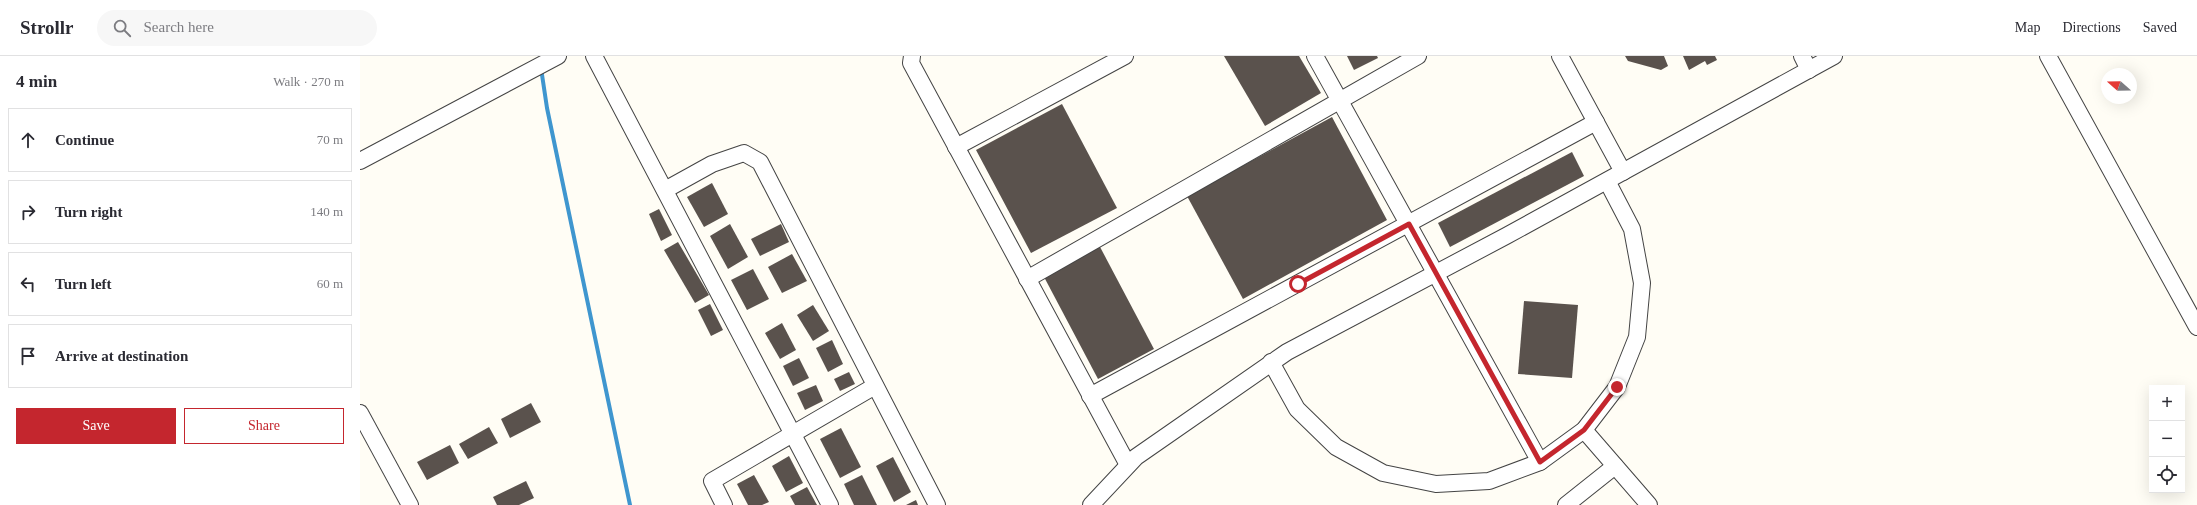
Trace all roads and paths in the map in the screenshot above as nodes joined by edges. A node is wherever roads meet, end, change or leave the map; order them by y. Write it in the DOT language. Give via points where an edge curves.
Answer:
graph roads {
  1 [pos="558,56"];
  2 [pos="594,56"];
  3 [pos="912,56"];
  4 [pos="1125,56"];
  5 [pos="1315,56"];
  6 [pos="1418,56"];
  7 [pos="1560,56"];
  8 [pos="1834,56"];
  9 [pos="2048,56"];
  10 [pos="1805,63"];
  11 [pos="528,64"];
  12 [pos="1339,100"];
  13 [pos="1596,122"];
  14 [pos="956,147"];
  15 [pos="360,161"];
  16 [pos="1623,172"];
  17 [pos="1607,181"];
  18 [pos="665,190"];
  19 [pos="1409,224"];
  20 [pos="1436,273"];
  21 [pos="1027,279"];
  22 [pos="2197,327"];
  23 [pos="1271,362"];
  24 [pos="875,386"];
  25 [pos="1090,396"];
  26 [pos="360,413"];
  27 [pos="1584,430"];
  28 [pos="793,434"];
  29 [pos="1540,462"];
  30 [pos="1128,465"];
  31 [pos="1615,466"];
  32 [pos="1569,504"];
  33 [pos="410,505"];
  34 [pos="724,505"];
  35 [pos="830,505"];
  36 [pos="937,505"];
  37 [pos="1091,505"];
  38 [pos="1649,505"];
  1 -- 11 [label="street"];
  2 -- 18 [label="street"];
  3 -- 14 [label="street" via="911,63"];
  4 -- 14 [label="street"];
  5 -- 12 [label="street"];
  6 -- 12 [label="street"];
  7 -- 13 [label="street"];
  8 -- 10 [label="street"];
  9 -- 22 [label="street"];
  10 -- 16 [label="street"];
  11 -- 15 [label="street"];
  12 -- 19 [label="street"];
  12 -- 21 [label="street"];
  13 -- 16 [label="street"];
  13 -- 19 [label="street"];
  14 -- 21 [label="street"];
  16 -- 17 [label="street"];
  17 -- 20 [label="street"];
  17 -- 27 [label="street" via="1632,229 1642,283 1637,337 1617,387"];
  18 -- 24 [label="street" via="712,164 744,153 760,162"];
  18 -- 28 [label="street"];
  19 -- 20 [label="street"];
  19 -- 25 [label="street"];
  20 -- 23 [label="street"];
  20 -- 29 [label="street"];
  21 -- 25 [label="street"];
  23 -- 29 [label="street" via="1297,409 1303,415 1336,447 1383,473 1436,484 1489,481"];
  23 -- 30 [label="street"];
  24 -- 28 [label="street"];
  24 -- 36 [label="street"];
  25 -- 30 [label="street"];
  26 -- 33 [label="street"];
  27 -- 29 [label="street"];
  27 -- 31 [label="street"];
  28 -- 34 [label="street" via="712,481"];
  28 -- 35 [label="street"];
  30 -- 37 [label="street"];
  31 -- 32 [label="street"];
  31 -- 38 [label="street"];
}
